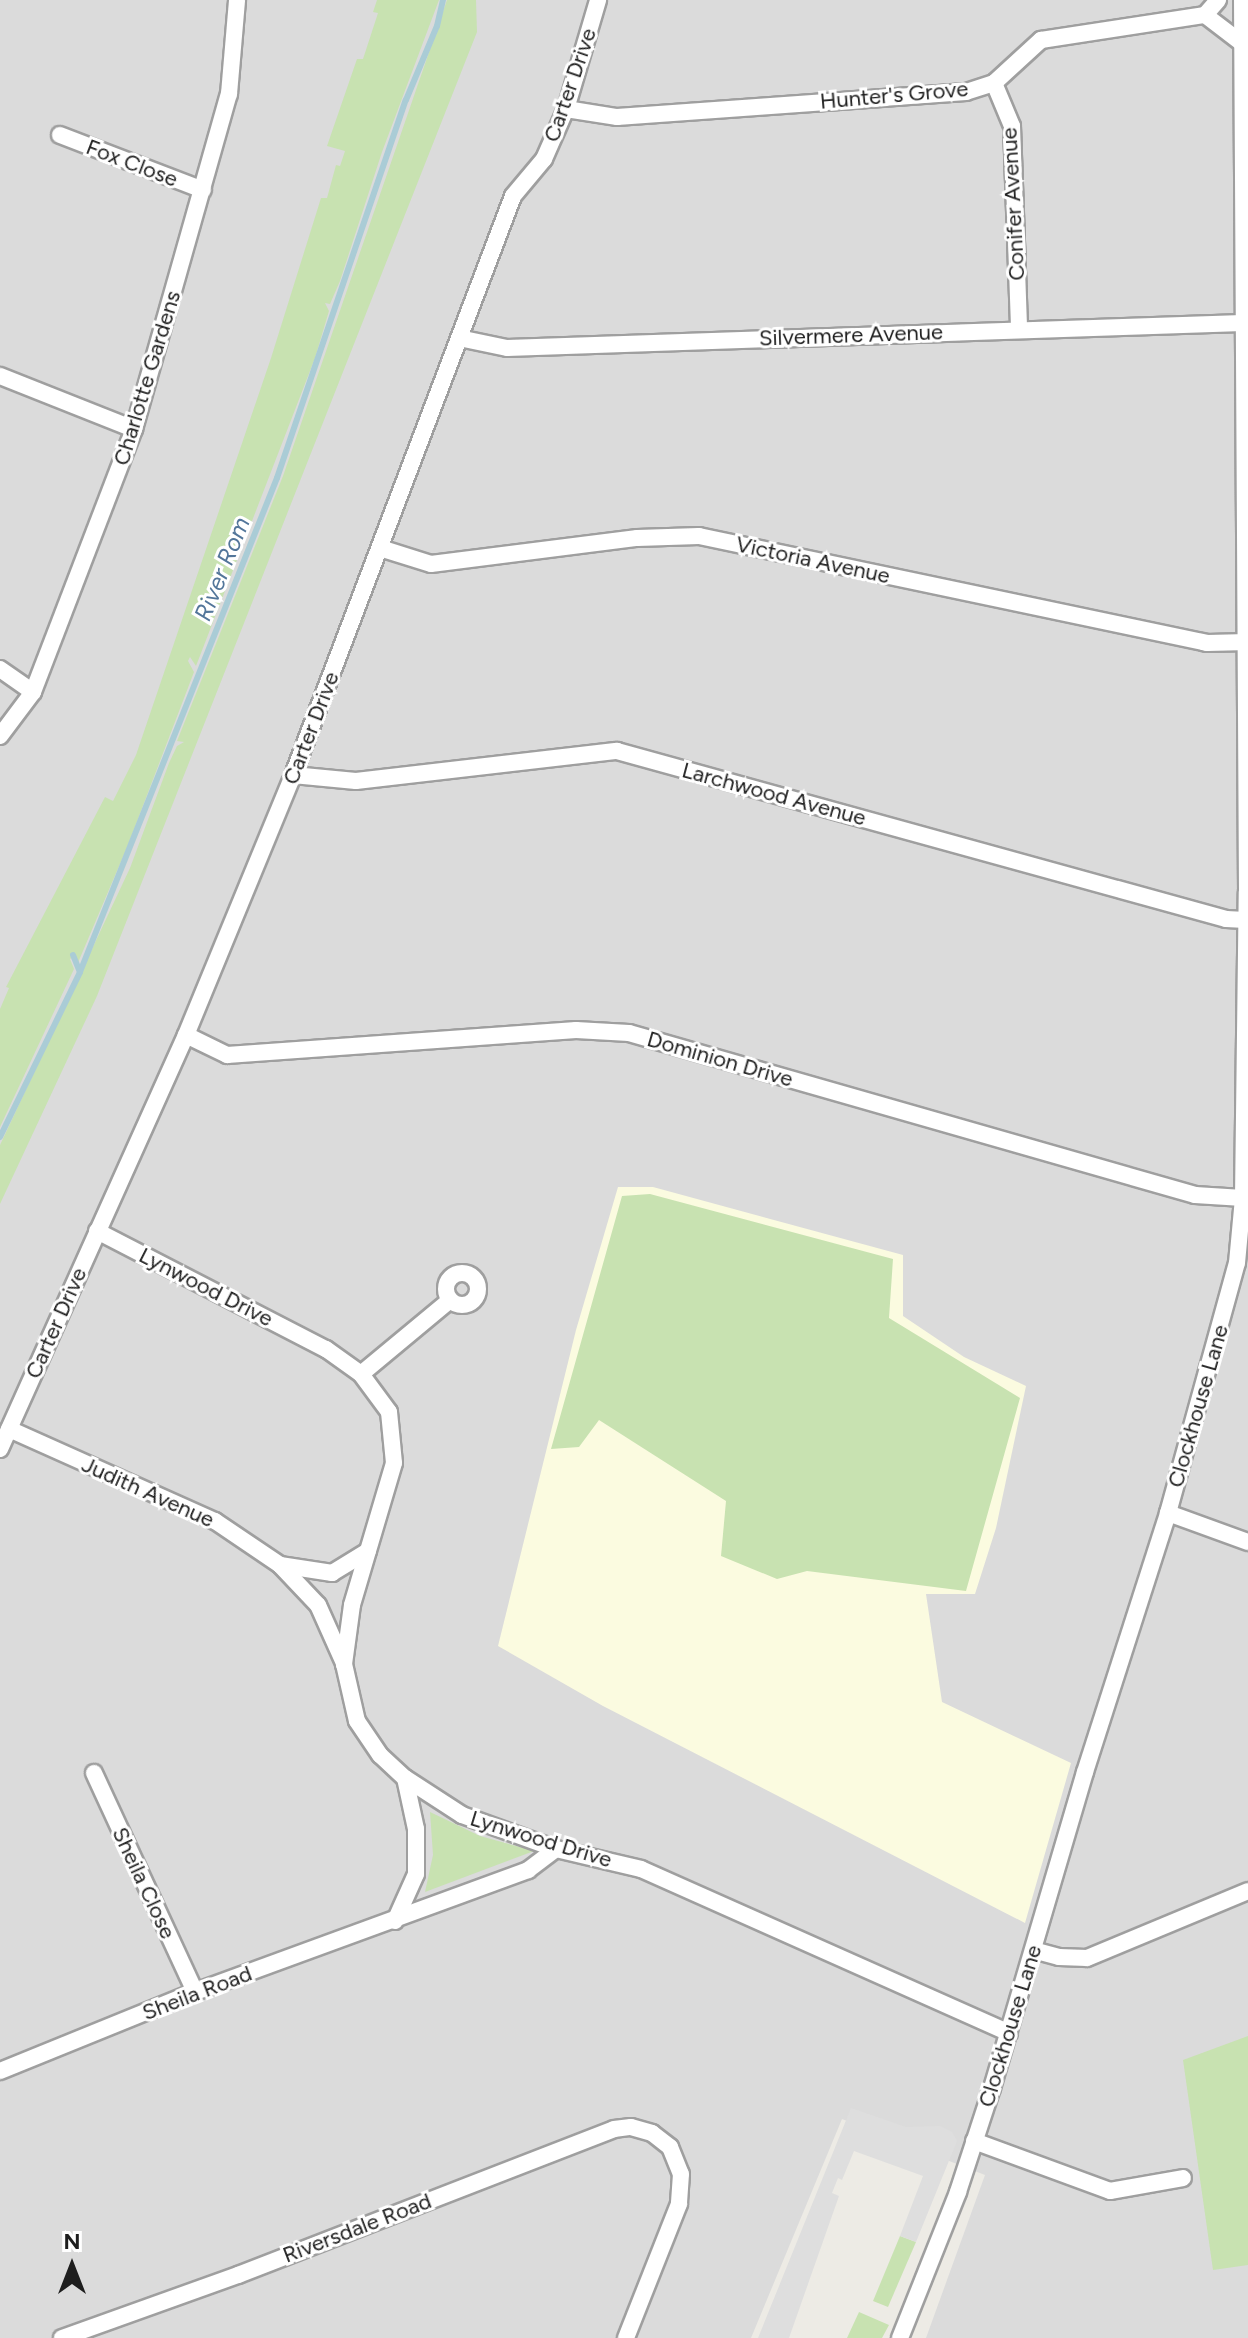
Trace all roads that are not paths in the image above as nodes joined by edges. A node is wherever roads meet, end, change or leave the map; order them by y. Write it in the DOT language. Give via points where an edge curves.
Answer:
graph roads {
  1 [pos="237,0"];
  2 [pos="598,0"];
  3 [pos="1218,0"];
  4 [pos="1242,0"];
  5 [pos="1205,15"];
  6 [pos="1243,44"];
  7 [pos="994,83"];
  8 [pos="566,109"];
  9 [pos="60,135"];
  10 [pos="203,190"];
  11 [pos="1243,323"];
  12 [pos="1019,329"];
  13 [pos="459,338"];
  14 [pos="0,376"];
  15 [pos="134,429"];
  16 [pos="380,548"];
  17 [pos="1246,642"];
  18 [pos="0,669"];
  19 [pos="33,692"];
  20 [pos="0,736"];
  21 [pos="293,775"];
  22 [pos="1248,892"];
  23 [pos="1246,920"];
  24 [pos="186,1035"];
  25 [pos="1243,1198"];
  26 [pos="97,1231"];
  27 [pos="450,1300"];
  28 [pos="361,1374"];
  29 [pos="9,1429"];
  30 [pos="0,1449"];
  31 [pos="1168,1513"];
  32 [pos="1248,1542"];
  33 [pos="368,1551"];
  34 [pos="280,1565"];
  35 [pos="344,1664"];
  36 [pos="94,1773"];
  37 [pos="405,1778"];
  38 [pos="556,1849"];
  39 [pos="1248,1891"];
  40 [pos="395,1921"];
  41 [pos="1033,1950"];
  42 [pos="195,1992"];
  43 [pos="1009,2033"];
  44 [pos="0,2071"];
  45 [pos="974,2141"];
  46 [pos="1183,2178"];
  47 [pos="62,2338"];
  48 [pos="626,2338"];
  49 [pos="900,2338"];
  1 -- 10 [label="street, Charlotte Gardens" via="229,94"];
  2 -- 8 [label="street, Carter Drive"];
  3 -- 5 [label="street"];
  4 -- 6 [label="street, Clockhouse Lane"];
  5 -- 6 [label="street"];
  5 -- 7 [label="street, Hunter's Grove" via="1041,40"];
  6 -- 11 [label="street, Clockhouse Lane"];
  7 -- 8 [label="street, Hunter's Grove" via="966,92 617,117"];
  7 -- 12 [label="street, Conifer Avenue" via="1012,126"];
  8 -- 13 [label="street, Carter Drive" via="544,159 513,196"];
  9 -- 10 [label="street, Fox Close"];
  10 -- 15 [label="street, Charlotte Gardens"];
  11 -- 12 [label="street, Silvermere Avenue"];
  11 -- 17 [label="street, Clockhouse Lane"];
  12 -- 13 [label="street, Silvermere Avenue" via="507,348"];
  13 -- 16 [label="street, Carter Drive"];
  14 -- 15 [label="street"];
  15 -- 19 [label="street, Charlotte Gardens"];
  16 -- 17 [label="street, Victoria Avenue" via="431,564 637,538 699,536 1207,643"];
  16 -- 21 [label="street, Carter Drive"];
  17 -- 22 [label="street, Clockhouse Lane"];
  18 -- 19 [label="street"];
  19 -- 20 [label="street, Charlotte Gardens"];
  21 -- 23 [label="street, Larchwood Avenue" via="356,781 617,751 1226,919"];
  21 -- 24 [label="street, Carter Drive"];
  22 -- 23 [label="street, Clockhouse Lane"];
  23 -- 25 [label="street, Clockhouse Lane"];
  24 -- 25 [label="street, Dominion Drive" via="227,1055 576,1030 629,1033 1195,1195"];
  24 -- 26 [label="street, Carter Drive"];
  25 -- 31 [label="street, Clockhouse Lane" via="1231,1291"];
  26 -- 28 [label="street, Lynwood Drive" via="326,1349"];
  26 -- 29 [label="street, Carter Drive"];
  27 -- 28 [label="street"];
  28 -- 33 [label="street, Lynwood Drive" via="389,1412 394,1463"];
  29 -- 30 [label="street, Carter Drive"];
  29 -- 34 [label="street, Judith Avenue" via="215,1521"];
  31 -- 32 [label="street"];
  31 -- 41 [label="street, Clockhouse Lane"];
  33 -- 34 [label="street, Judith Avenue" via="332,1573"];
  33 -- 35 [label="street, Lynwood Drive" via="352,1605"];
  34 -- 35 [label="street, Judith Avenue" via="318,1605"];
  35 -- 37 [label="street, Lynwood Drive" via="357,1721 380,1755"];
  36 -- 42 [label="street, Sheila Close"];
  37 -- 38 [label="street, Lynwood Drive" via="462,1815"];
  37 -- 40 [label="street" via="416,1829 416,1874"];
  38 -- 40 [label="street, Sheila Road" via="528,1870"];
  38 -- 43 [label="street, Lynwood Drive" via="641,1869"];
  39 -- 41 [label="street" via="1087,1958"];
  40 -- 42 [label="street, Sheila Road"];
  41 -- 43 [label="street, Clockhouse Lane"];
  42 -- 44 [label="street, Sheila Road"];
  43 -- 45 [label="street, Clockhouse Lane"];
  45 -- 46 [label="street" via="1110,2191"];
  45 -- 49 [label="street, Clockhouse Lane"];
  47 -- 48 [label="street, Riversdale Road" via="614,2129 631,2127 652,2133 670,2147 681,2174 679,2204"];
}
